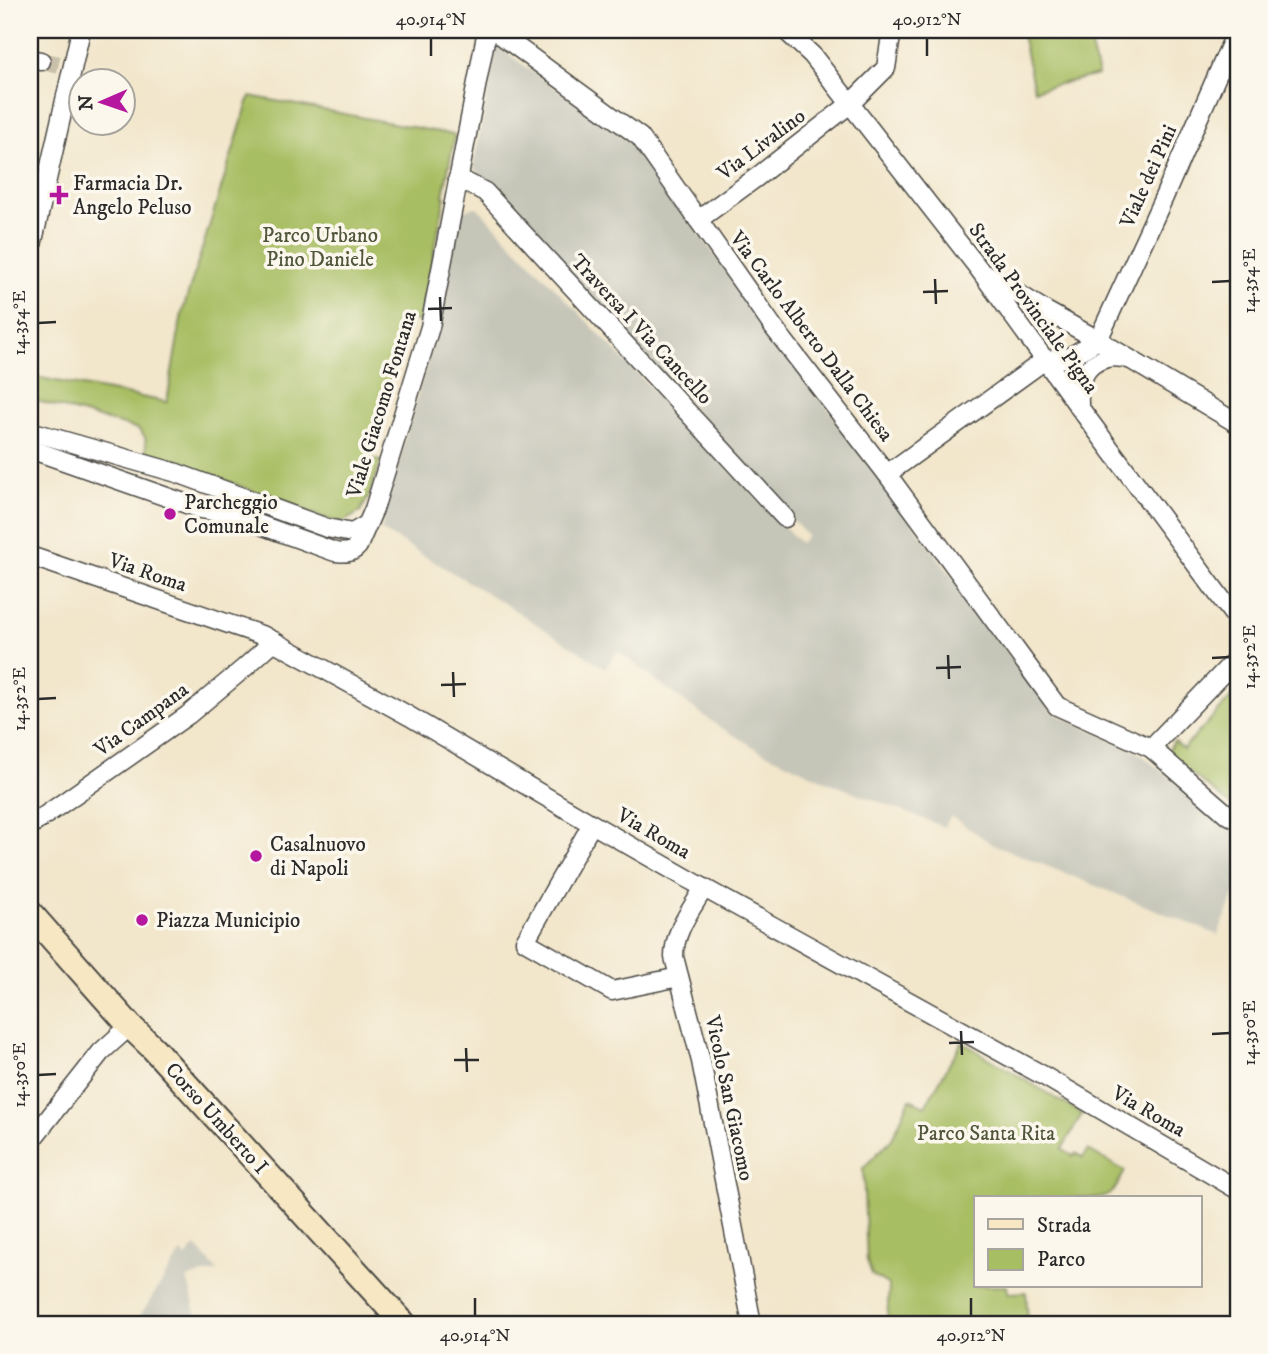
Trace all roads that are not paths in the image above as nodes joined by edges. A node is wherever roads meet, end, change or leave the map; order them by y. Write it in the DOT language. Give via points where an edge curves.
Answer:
graph roads {
  1 [pos="81,30"];
  2 [pos="487,30"];
  3 [pos="495,30"];
  4 [pos="785,30"];
  5 [pos="892,30"];
  6 [pos="1237,30"];
  7 [pos="850,104"];
  8 [pos="458,178"];
  9 [pos="698,220"];
  10 [pos="30,254"];
  11 [pos="979,269"];
  12 [pos="1046,311"];
  13 [pos="1024,331"];
  14 [pos="1098,340"];
  15 [pos="1129,359"];
  16 [pos="1045,360"];
  17 [pos="1079,407"];
  18 [pos="1238,424"];
  19 [pos="30,431"];
  20 [pos="30,449"];
  21 [pos="887,474"];
  22 [pos="785,519"];
  23 [pos="366,525"];
  24 [pos="30,556"];
  25 [pos="1238,621"];
  26 [pos="274,641"];
  27 [pos="1238,657"];
  28 [pos="1151,748"];
  29 [pos="1238,819"];
  30 [pos="592,824"];
  31 [pos="30,826"];
  32 [pos="704,888"];
  33 [pos="30,913"];
  34 [pos="679,977"];
  35 [pos="130,1026"];
  36 [pos="30,1142"];
  37 [pos="1238,1189"];
  38 [pos="404,1324"];
  39 [pos="752,1324"];
  1 -- 10 [label="street" via="68,67"];
  2 -- 8 [label="street, Viale Giacomo Fontana"];
  3 -- 9 [label="street, Via Carlo Alberto Dalla Chiesa" via="640,137"];
  4 -- 7 [label="street, Strada Provinciale Pigna" via="812,55"];
  5 -- 7 [label="street, Via Livalino" via="886,68"];
  6 -- 14 [label="street, Viale dei Pini"];
  7 -- 9 [label="street, Via Livalino"];
  7 -- 11 [label="street, Strada Provinciale Pigna"];
  8 -- 22 [label="street, Traversa I Via Cancello" via="485,192"];
  8 -- 23 [label="street, Viale Giacomo Fontana" via="430,327"];
  9 -- 21 [label="street, Via Carlo Alberto Dalla Chiesa"];
  11 -- 12 [label="street"];
  11 -- 13 [label="street, Strada Provinciale Pigna"];
  12 -- 13 [label="street" via="1024,320"];
  12 -- 14 [label="street"];
  13 -- 16 [label="street, Strada Provinciale Pigna"];
  14 -- 15 [label="street"];
  14 -- 16 [label="street" via="1068,358"];
  15 -- 17 [label="street" via="1109,357 1092,364 1078,391"];
  15 -- 18 [label="street"];
  16 -- 17 [label="street, Strada Provinciale Pigna"];
  16 -- 21 [label="street"];
  17 -- 25 [label="street, Strada Provinciale Pigna"];
  19 -- 23 [label="street, Viale Giacomo Fontana" via="177,472 327,528 352,533"];
  20 -- 23 [label="street" via="335,552 354,551"];
  21 -- 28 [label="street, Via Carlo Alberto Dalla Chiesa" via="1058,706"];
  24 -- 26 [label="street, Via Roma"];
  26 -- 30 [label="street, Via Roma"];
  26 -- 31 [label="street, Via Campana" via="188,715"];
  27 -- 28 [label="street"];
  28 -- 29 [label="street"];
  30 -- 32 [label="street, Via Roma"];
  30 -- 34 [label="street" via="525,941 612,991"];
  32 -- 34 [label="street, Vicolo San Giacomo" via="677,933 674,957"];
  32 -- 37 [label="street, Via Roma"];
  33 -- 35 [label="main road, Corso Umberto I"];
  34 -- 39 [label="street, Vicolo San Giacomo" via="701,1060"];
  35 -- 36 [label="street" via="101,1052"];
  35 -- 38 [label="main road, Corso Umberto I"];
}
